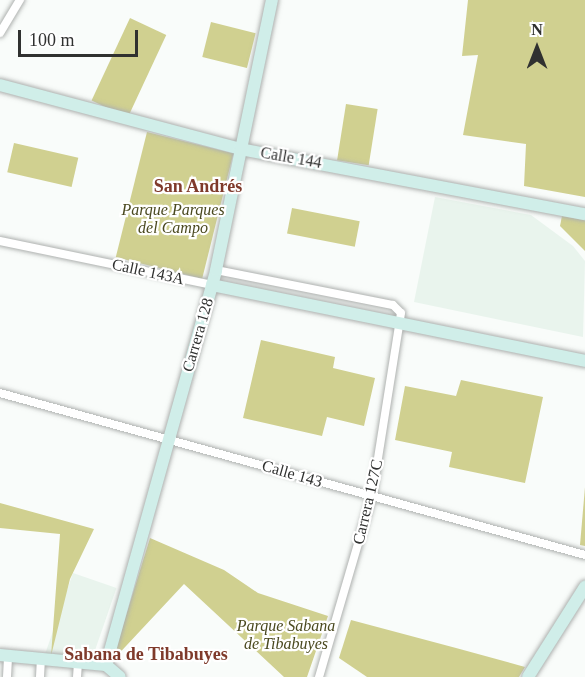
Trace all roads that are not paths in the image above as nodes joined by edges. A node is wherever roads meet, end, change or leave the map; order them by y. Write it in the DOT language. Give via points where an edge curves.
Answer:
graph roads {
  1 [pos="20,0"];
  2 [pos="272,0"];
  3 [pos="0,33"];
  4 [pos="0,84"];
  5 [pos="240,149"];
  6 [pos="585,214"];
  7 [pos="0,241"];
  8 [pos="216,270"];
  9 [pos="212,285"];
  10 [pos="401,324"];
  11 [pos="585,361"];
  12 [pos="0,393"];
  13 [pos="168,439"];
  14 [pos="372,496"];
  15 [pos="585,555"];
  16 [pos="585,587"];
  17 [pos="4,656"];
  18 [pos="41,659"];
  19 [pos="78,662"];
  20 [pos="106,665"];
  21 [pos="7,677"];
  22 [pos="40,677"];
  23 [pos="76,677"];
  24 [pos="120,677"];
  25 [pos="319,677"];
  26 [pos="528,677"];
  1 -- 3 [label="street"];
  2 -- 5 [label="street, Carrera 128"];
  4 -- 5 [label="street, Calle 144"];
  5 -- 6 [label="street, Calle 144"];
  5 -- 8 [label="street, Carrera 128"];
  7 -- 9 [label="street, Calle 143A"];
  8 -- 9 [label="street, Carrera 128"];
  8 -- 10 [label="street" via="393,305 401,312"];
  9 -- 10 [label="street, Calle 143A"];
  9 -- 13 [label="street, Carrera 128"];
  10 -- 11 [label="street, Calle 143A"];
  10 -- 14 [label="street, Carrera 127C"];
  12 -- 13 [label="street, Calle 143"];
  13 -- 14 [label="street, Calle 143"];
  13 -- 20 [label="street, Carrera 128"];
  14 -- 15 [label="street, Calle 143"];
  14 -- 25 [label="street, Carrera 127C"];
  16 -- 26 [label="street"];
  17 -- 18 [label="street"];
  17 -- 21 [label="street"];
  18 -- 19 [label="street"];
  18 -- 22 [label="street"];
  19 -- 20 [label="street"];
  19 -- 23 [label="street"];
  20 -- 24 [label="street"];
}
